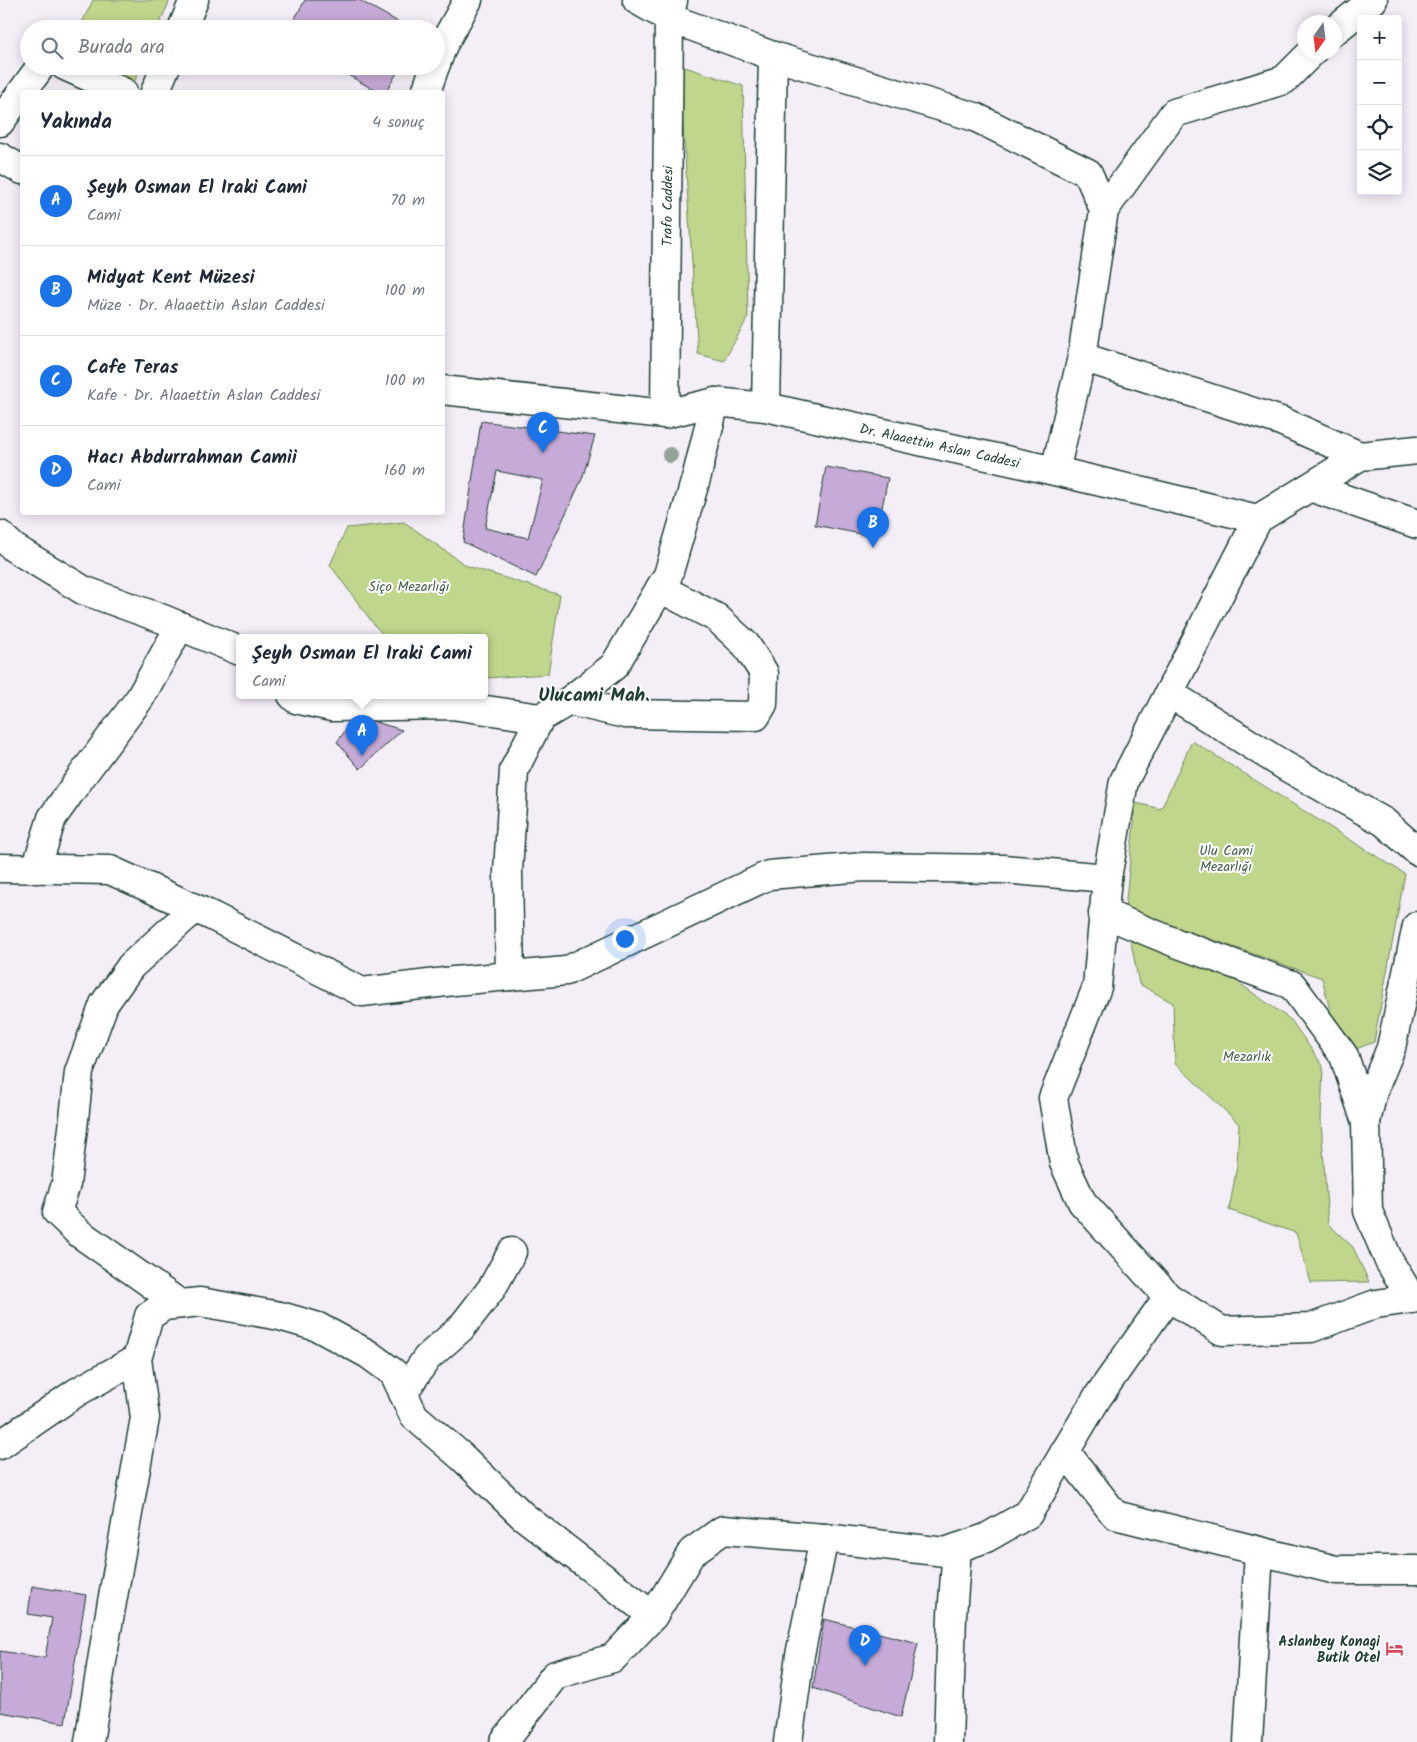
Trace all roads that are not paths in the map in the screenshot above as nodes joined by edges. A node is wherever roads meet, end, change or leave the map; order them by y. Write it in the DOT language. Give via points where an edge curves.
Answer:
graph roads {
  1 [pos="194,0"];
  2 [pos="468,0"];
  3 [pos="637,0"];
  4 [pos="1372,0"];
  5 [pos="671,9"];
  6 [pos="186,20"];
  7 [pos="1342,24"];
  8 [pos="445,42"];
  9 [pos="773,56"];
  10 [pos="1304,60"];
  11 [pos="34,75"];
  12 [pos="85,75"];
  13 [pos="162,75"];
  14 [pos="432,75"];
  15 [pos="23,90"];
  16 [pos="119,90"];
  17 [pos="156,90"];
  18 [pos="427,90"];
  19 [pos="20,95"];
  20 [pos="0,122"];
  21 [pos="0,157"];
  22 [pos="20,169"];
  23 [pos="1104,210"];
  24 [pos="1082,357"];
  25 [pos="445,390"];
  26 [pos="715,402"];
  27 [pos="766,407"];
  28 [pos="665,414"];
  29 [pos="1417,450"];
  30 [pos="1360,456"];
  31 [pos="1055,470"];
  32 [pos="1310,487"];
  33 [pos="1258,518"];
  34 [pos="1417,524"];
  35 [pos="0,535"];
  36 [pos="660,588"];
  37 [pos="180,626"];
  38 [pos="236,649"];
  39 [pos="1169,693"];
  40 [pos="296,699"];
  41 [pos="569,701"];
  42 [pos="540,718"];
  43 [pos="1417,851"];
  44 [pos="0,868"];
  45 [pos="36,869"];
  46 [pos="1106,878"];
  47 [pos="194,909"];
  48 [pos="1104,913"];
  49 [pos="1417,926"];
  50 [pos="510,976"];
  51 [pos="1366,1122"];
  52 [pos="512,1252"];
  53 [pos="1168,1297"];
  54 [pos="1415,1299"];
  55 [pos="180,1304"];
  56 [pos="138,1359"];
  57 [pos="403,1393"];
  58 [pos="0,1446"];
  59 [pos="1066,1451"];
  60 [pos="824,1538"];
  61 [pos="958,1548"];
  62 [pos="1259,1551"];
  63 [pos="1417,1570"];
  64 [pos="653,1616"];
  65 [pos="89,1742"];
  66 [pos="504,1742"];
  67 [pos="788,1742"];
  68 [pos="948,1742"];
  69 [pos="1248,1742"];
  1 -- 6 [label="street"];
  2 -- 8 [label="street"];
  3 -- 5 [label="street"];
  4 -- 7 [label="street"];
  5 -- 9 [label="street"];
  5 -- 28 [label="street, Trafo Caddesi"];
  9 -- 23 [label="street" via="975,117 1088,173"];
  9 -- 27 [label="street"];
  10 -- 23 [label="street" via="1284,80 1174,113"];
  11 -- 15 [label="street"];
  12 -- 16 [label="street"];
  13 -- 17 [label="street"];
  14 -- 18 [label="street"];
  19 -- 20 [label="street"];
  21 -- 22 [label="street"];
  23 -- 24 [label="street"];
  24 -- 30 [label="street" via="1280,420"];
  24 -- 31 [label="street"];
  25 -- 28 [label="street, Dr. Alaaettin Aslan Caddesi"];
  26 -- 27 [label="street, Dr. Alaaettin Aslan Caddesi"];
  26 -- 28 [label="street, Dr. Alaaettin Aslan Caddesi"];
  26 -- 36 [label="street" via="668,575"];
  27 -- 31 [label="street, Dr. Alaaettin Aslan Caddesi"];
  29 -- 30 [label="street"];
  30 -- 32 [label="street"];
  31 -- 33 [label="street, Dr. Alaaettin Aslan Caddesi"];
  32 -- 33 [label="street"];
  32 -- 34 [label="street"];
  33 -- 39 [label="street"];
  35 -- 37 [label="street" via="14,548 83,590"];
  36 -- 41 [label="street" via="614,666"];
  36 -- 41 [label="street" via="717,618 746,645 764,673 763,704 756,716 625,714"];
  37 -- 38 [label="street"];
  37 -- 45 [label="street" via="140,698 52,818"];
  39 -- 43 [label="street" via="1284,766 1384,822"];
  39 -- 46 [label="street" via="1124,780"];
  40 -- 42 [label="street" via="332,707 452,705"];
  41 -- 42 [label="street"];
  42 -- 50 [label="street" via="514,770 508,872"];
  44 -- 45 [label="street"];
  45 -- 47 [label="street" via="110,870"];
  46 -- 48 [label="street"];
  46 -- 50 [label="street" via="1003,869 864,867 769,875 566,972"];
  47 -- 50 [label="street" via="362,992"];
  47 -- 55 [label="street" via="131,966 104,1004 79,1072 66,1184 57,1212 80,1233"];
  48 -- 51 [label="street" via="1292,985 1344,1056"];
  48 -- 53 [label="street" via="1097,987 1053,1098 1054,1108 1064,1163 1082,1202"];
  49 -- 51 [label="street" via="1391,1048 1373,1091"];
  51 -- 54 [label="street" via="1368,1211 1389,1261"];
  52 -- 57 [label="street" via="492,1288 461,1328 427,1358"];
  53 -- 54 [label="street" via="1222,1331 1311,1328 1376,1304"];
  53 -- 59 [label="street" via="1097,1398"];
  55 -- 56 [label="street" via="164,1306 149,1316"];
  55 -- 57 [label="street" via="200,1302 280,1316 318,1327 368,1354 394,1373"];
  56 -- 58 [label="street" via="77,1392"];
  56 -- 65 [label="street" via="145,1418"];
  57 -- 64 [label="street" via="414,1416 523,1516"];
  59 -- 61 [label="street" via="1028,1514 986,1538"];
  59 -- 62 [label="street" via="1115,1515"];
  60 -- 61 [label="street" via="945,1552"];
  60 -- 64 [label="street" via="723,1530 692,1552"];
  60 -- 67 [label="street" via="800,1655"];
  61 -- 68 [label="street" via="952,1615"];
  62 -- 63 [label="street" via="1336,1570"];
  62 -- 69 [label="street"];
  64 -- 66 [label="street" via="613,1658 555,1675"];
}
